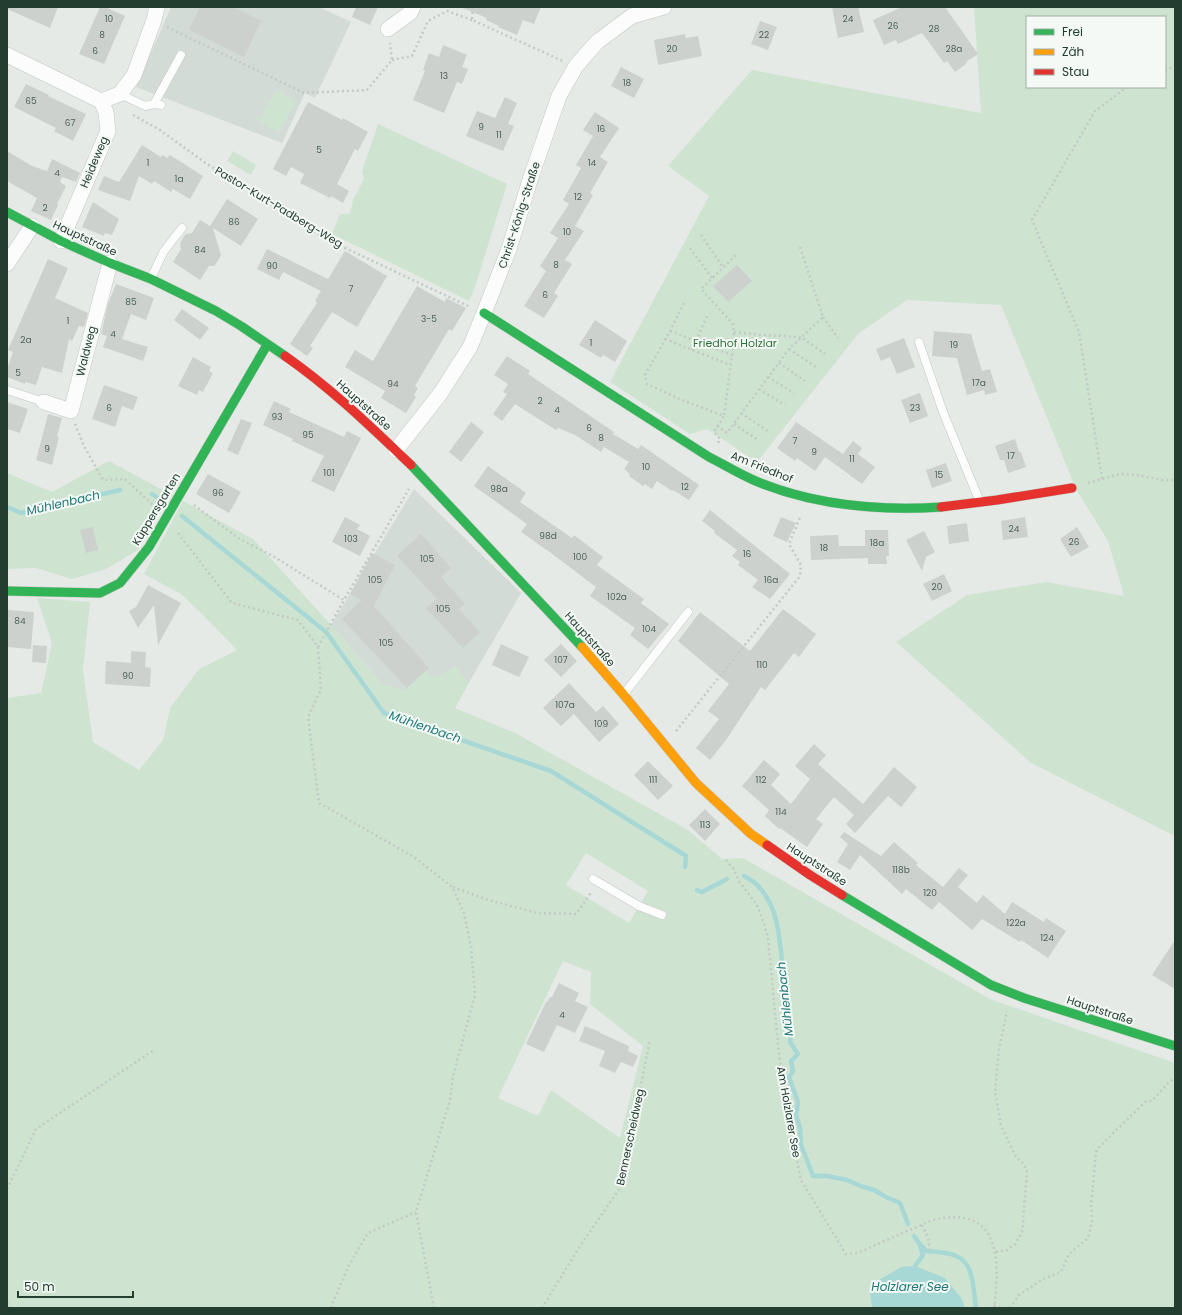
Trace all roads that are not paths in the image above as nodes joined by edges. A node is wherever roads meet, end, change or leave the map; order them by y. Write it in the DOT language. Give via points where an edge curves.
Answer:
graph roads {
  1 [pos="413,7"];
  2 [pos="664,7"];
  3 [pos="631,11"];
  4 [pos="156,14"];
  5 [pos="388,30"];
  6 [pos="7,55"];
  7 [pos="181,55"];
  8 [pos="120,94"];
  9 [pos="101,101"];
  10 [pos="7,212"];
  11 [pos="32,226"];
  12 [pos="182,228"];
  13 [pos="61,241"];
  14 [pos="110,263"];
  15 [pos="7,264"];
  16 [pos="151,279"];
  17 [pos="484,313"];
  18 [pos="919,342"];
  19 [pos="267,345"];
  20 [pos="7,390"];
  21 [pos="44,402"];
  22 [pos="396,450"];
  23 [pos="1072,488"];
  24 [pos="980,502"];
  25 [pos="7,591"];
  26 [pos="688,612"];
  27 [pos="623,694"];
  28 [pos="596,880"];
  29 [pos="662,915"];
  30 [pos="1175,1046"];
  1 -- 5 [label="street" via="410,13"];
  2 -- 3 [label="street, Christ-König-Straße"];
  3 -- 17 [label="street, Christ-König-Straße" via="597,42 576,66 559,96 509,248"];
  4 -- 8 [label="street" via="134,75"];
  6 -- 9 [label="street"];
  7 -- 8 [label="lane" via="157,105 145,106"];
  8 -- 9 [label="street"];
  9 -- 13 [label="street, Heideweg" via="106,112 108,131"];
  10 -- 11 [label="main road, Hauptstraße"];
  11 -- 13 [label="main road, Hauptstraße"];
  11 -- 15 [label="street"];
  12 -- 16 [label="lane" via="164,251"];
  13 -- 14 [label="main road, Hauptstraße"];
  14 -- 16 [label="main road, Hauptstraße"];
  14 -- 21 [label="street, Waldweg" via="71,410"];
  16 -- 19 [label="main road, Hauptstraße" via="216,311"];
  17 -- 22 [label="street, Christ-König-Straße" via="470,347 440,394"];
  17 -- 24 [label="main road, Am Friedhof" via="709,457 745,476 808,497 867,507 922,508"];
  18 -- 24 [label="lane" via="943,412"];
  19 -- 22 [label="main road, Hauptstraße" via="312,376 358,413"];
  19 -- 25 [label="main road, Küppersgarten" via="149,547 120,583 100,593"];
  20 -- 21 [label="lane"];
  22 -- 27 [label="main road, Hauptstraße"];
  23 -- 24 [label="main road, Am Friedhof"];
  26 -- 27 [label="lane"];
  27 -- 30 [label="main road, Hauptstraße" via="696,783 751,834 810,875 991,986"];
  28 -- 29 [label="lane" via="639,906"];
}
